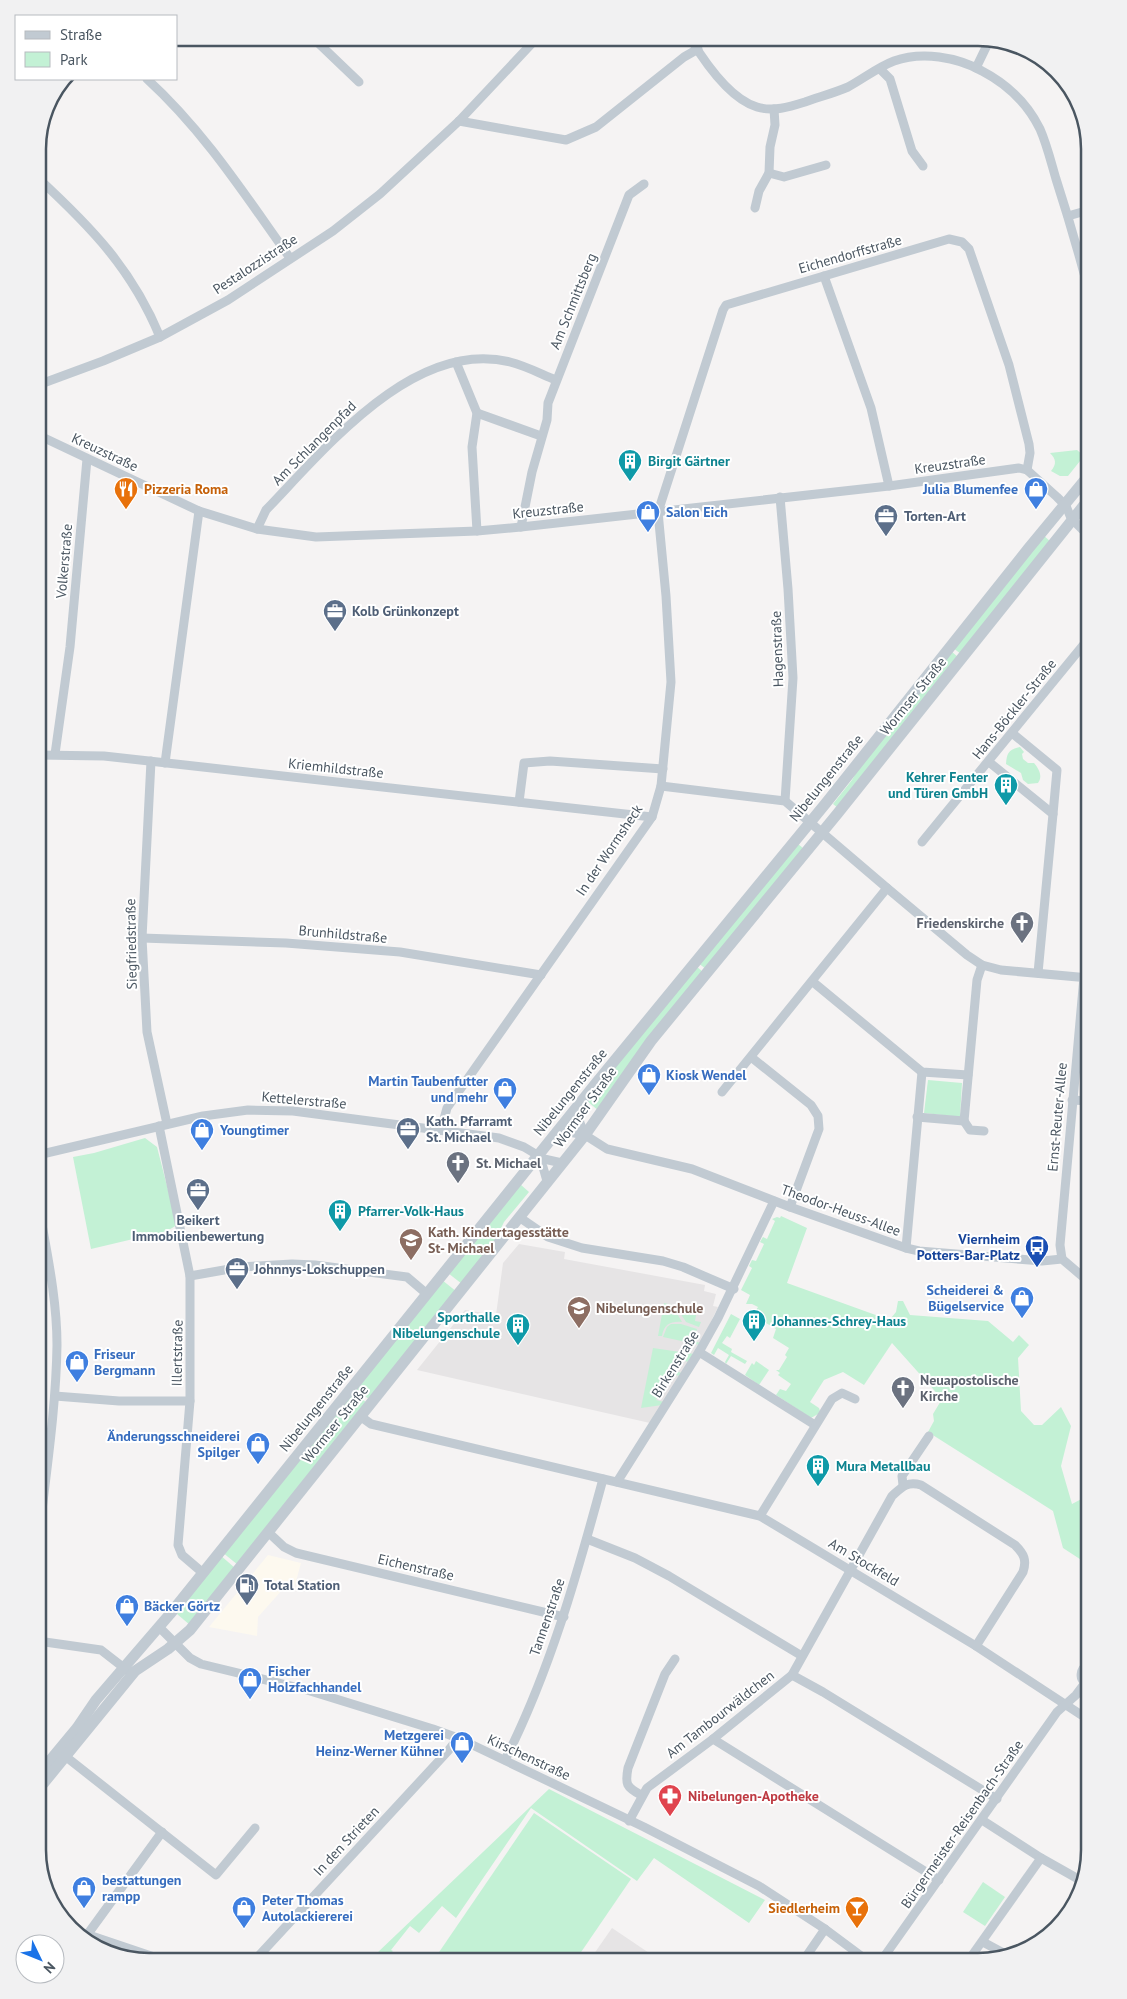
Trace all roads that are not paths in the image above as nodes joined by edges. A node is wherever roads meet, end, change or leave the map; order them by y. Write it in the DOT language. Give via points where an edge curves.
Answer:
graph roads {
  1 [pos="321,46"];
  2 [pos="530,46"];
  3 [pos="696,46"];
  4 [pos="986,46"];
  5 [pos="698,49"];
  6 [pos="976,68"];
  7 [pos="880,69"];
  8 [pos="148,80"];
  9 [pos="359,82"];
  10 [pos="774,109"];
  11 [pos="459,121"];
  12 [pos="826,165"];
  13 [pos="924,166"];
  14 [pos="769,173"];
  15 [pos="644,184"];
  16 [pos="46,186"];
  17 [pos="755,208"];
  18 [pos="1081,212"];
  19 [pos="1068,216"];
  20 [pos="290,258"];
  21 [pos="1081,261"];
  22 [pos="824,276"];
  23 [pos="160,337"];
  24 [pos="456,362"];
  25 [pos="556,380"];
  26 [pos="46,382"];
  27 [pos="477,413"];
  28 [pos="541,436"];
  29 [pos="46,439"];
  30 [pos="87,459"];
  31 [pos="1027,470"];
  32 [pos="889,486"];
  33 [pos="1081,486"];
  34 [pos="780,497"];
  35 [pos="1065,505"];
  36 [pos="1081,510"];
  37 [pos="199,512"];
  38 [pos="658,512"];
  39 [pos="1073,520"];
  40 [pos="522,526"];
  41 [pos="1081,528"];
  42 [pos="257,529"];
  43 [pos="477,531"];
  44 [pos="1081,649"];
  45 [pos="1012,734"];
  46 [pos="55,754"];
  47 [pos="46,755"];
  48 [pos="151,761"];
  49 [pos="989,762"];
  50 [pos="166,763"];
  51 [pos="663,769"];
  52 [pos="661,786"];
  53 [pos="785,801"];
  54 [pos="519,802"];
  55 [pos="1053,814"];
  56 [pos="652,817"];
  57 [pos="810,822"];
  58 [pos="822,833"];
  59 [pos="922,842"];
  60 [pos="887,888"];
  61 [pos="142,938"];
  62 [pos="982,965"];
  63 [pos="1038,973"];
  64 [pos="540,975"];
  65 [pos="1081,977"];
  66 [pos="813,982"];
  67 [pos="1081,1026"];
  68 [pos="751,1057"];
  69 [pos="922,1072"];
  70 [pos="968,1075"];
  71 [pos="722,1092"];
  72 [pos="1072,1100"];
  73 [pos="1081,1100"];
  74 [pos="577,1107"];
  75 [pos="917,1117"];
  76 [pos="964,1121"];
  77 [pos="163,1125"];
  78 [pos="441,1130"];
  79 [pos="984,1131"];
  80 [pos="556,1134"];
  81 [pos="585,1135"];
  82 [pos="46,1153"];
  83 [pos="538,1156"];
  84 [pos="562,1163"];
  85 [pos="547,1181"];
  86 [pos="774,1201"];
  87 [pos="790,1207"];
  88 [pos="519,1216"];
  89 [pos="906,1248"];
  90 [pos="46,1249"];
  91 [pos="1062,1259"];
  92 [pos="1081,1275"];
  93 [pos="190,1276"];
  94 [pos="734,1289"];
  95 [pos="427,1294"];
  96 [pos="699,1352"];
  97 [pos="55,1396"];
  98 [pos="855,1399"];
  99 [pos="190,1401"];
  100 [pos="360,1416"];
  101 [pos="815,1425"];
  102 [pos="929,1436"];
  103 [pos="46,1475"];
  104 [pos="603,1479"];
  105 [pos="617,1482"];
  106 [pos="903,1485"];
  107 [pos="760,1516"];
  108 [pos="268,1532"];
  109 [pos="587,1539"];
  110 [pos="851,1570"];
  111 [pos="202,1573"];
  112 [pos="564,1617"];
  113 [pos="159,1628"];
  114 [pos="46,1642"];
  115 [pos="175,1643"];
  116 [pos="976,1646"];
  117 [pos="802,1656"];
  118 [pos="675,1659"];
  119 [pos="128,1672"];
  120 [pos="792,1675"];
  121 [pos="1081,1690"];
  122 [pos="1066,1704"];
  123 [pos="1081,1714"];
  124 [pos="458,1738"];
  125 [pos="713,1739"];
  126 [pos="65,1756"];
  127 [pos="505,1760"];
  128 [pos="46,1765"];
  129 [pos="46,1780"];
  130 [pos="642,1795"];
  131 [pos="997,1799"];
  132 [pos="982,1820"];
  133 [pos="629,1821"];
  134 [pos="255,1828"];
  135 [pos="162,1832"];
  136 [pos="1041,1858"];
  137 [pos="1076,1878"];
  138 [pos="939,1880"];
  139 [pos="825,1929"];
  140 [pos="89,1933"];
  141 [pos="98,1939"];
  142 [pos="982,1942"];
  143 [pos="998,1950"];
  144 [pos="141,1953"];
  145 [pos="261,1953"];
  146 [pos="809,1953"];
  147 [pos="856,1953"];
  148 [pos="887,1953"];
  149 [pos="974,1953"];
  1 -- 9 [label="street"];
  2 -- 11 [label="street, Pestalozzistraße"];
  3 -- 5 [label="street"];
  4 -- 6 [label="street"];
  5 -- 10 [label="street" via="729,90 742,101"];
  5 -- 11 [label="street" via="596,127 566,140"];
  6 -- 7 [label="street" via="955,60 916,57 894,61"];
  6 -- 19 [label="street" via="1012,91 1029,111 1046,144"];
  7 -- 10 [label="street" via="846,87 789,108"];
  7 -- 13 [label="street" via="890,79 912,151"];
  8 -- 20 [label="street" via="175,104 204,138"];
  10 -- 14 [label="street"];
  11 -- 20 [label="street, Pestalozzistraße" via="369,204"];
  12 -- 14 [label="street" via="784,178"];
  14 -- 17 [label="street" via="759,191"];
  15 -- 25 [label="street, Am Schmittsberg" via="630,196"];
  16 -- 23 [label="street" via="93,230 118,262 148,308"];
  18 -- 19 [label="street"];
  19 -- 21 [label="street"];
  20 -- 23 [label="street, Pestalozzistraße" via="228,300"];
  22 -- 31 [label="street, Eichendorffstraße" via="949,239 962,242 969,249 1009,365 1030,453"];
  22 -- 32 [label="street" via="871,408"];
  22 -- 38 [label="street, Eichendorffstraße" via="730,302 723,310"];
  23 -- 26 [label="street, Pestalozzistraße"];
  24 -- 25 [label="street, Am Schlangenpfad" via="482,359 510,362"];
  24 -- 27 [label="street"];
  24 -- 42 [label="street, Am Schlangenpfad" via="400,386 355,418 266,510"];
  25 -- 28 [label="street, Am Schmittsberg"];
  27 -- 28 [label="street"];
  27 -- 43 [label="street" via="472,447"];
  28 -- 40 [label="street, Am Schmittsberg"];
  29 -- 30 [label="street, Kreuzstraße"];
  30 -- 37 [label="street, Kreuzstraße"];
  30 -- 46 [label="street, Volkerstraße" via="70,647"];
  31 -- 32 [label="street, Kreuzstraße"];
  31 -- 35 [label="street"];
  32 -- 34 [label="street, Kreuzstraße"];
  33 -- 35 [label="street, Nibelungenstraße"];
  34 -- 38 [label="street, Kreuzstraße"];
  34 -- 53 [label="street, Hagenstraße" via="793,678"];
  35 -- 39 [label="street"];
  35 -- 57 [label="street, Nibelungenstraße"];
  36 -- 39 [label="street, Wormser Straße"];
  37 -- 42 [label="street, Kreuzstraße"];
  37 -- 50 [label="street"];
  38 -- 40 [label="street, Kreuzstraße"];
  38 -- 51 [label="street, In der Wormsheck" via="671,682"];
  39 -- 41 [label="street"];
  39 -- 58 [label="street, Wormser Straße"];
  40 -- 43 [label="street, Kreuzstraße"];
  42 -- 43 [label="street, Kreuzstraße" via="316,537"];
  44 -- 45 [label="street, Hans-Böckler-Straße"];
  45 -- 49 [label="street, Hans-Böckler-Straße"];
  45 -- 55 [label="street" via="1057,770"];
  46 -- 47 [label="street, Kriemhildstraße"];
  46 -- 48 [label="street, Kriemhildstraße"];
  48 -- 50 [label="street, Kriemhildstraße"];
  48 -- 61 [label="street, Siegfriedstraße"];
  49 -- 55 [label="street"];
  49 -- 59 [label="street, Hans-Böckler-Straße"];
  50 -- 54 [label="street, Kriemhildstraße"];
  51 -- 52 [label="street, In der Wormsheck"];
  51 -- 54 [label="street" via="524,763"];
  52 -- 53 [label="street"];
  52 -- 56 [label="street, In der Wormsheck"];
  53 -- 57 [label="street"];
  54 -- 56 [label="street, Kriemhildstraße"];
  55 -- 63 [label="street"];
  56 -- 64 [label="street, In der Wormsheck"];
  57 -- 58 [label="street"];
  57 -- 74 [label="street, Nibelungenstraße"];
  58 -- 60 [label="street"];
  58 -- 81 [label="street, Wormser Straße" via="651,1041"];
  60 -- 62 [label="street"];
  60 -- 66 [label="street"];
  61 -- 64 [label="street, Brunhildstraße" via="286,943 400,952"];
  61 -- 77 [label="street, Siegfriedstraße" via="147,1032"];
  62 -- 63 [label="street"];
  62 -- 70 [label="street" via="977,980"];
  63 -- 65 [label="street"];
  64 -- 78 [label="street, In der Wormsheck" via="447,1108"];
  66 -- 68 [label="street"];
  66 -- 69 [label="street"];
  67 -- 72 [label="street, Ernst-Reuter-Allee"];
  68 -- 71 [label="street"];
  68 -- 87 [label="street" via="811,1105 818,1116 818,1129"];
  69 -- 70 [label="street"];
  69 -- 75 [label="street"];
  70 -- 76 [label="street"];
  72 -- 73 [label="street"];
  72 -- 91 [label="street, Ernst-Reuter-Allee" via="1060,1245"];
  74 -- 80 [label="street, Nibelungenstraße"];
  74 -- 81 [label="street"];
  75 -- 76 [label="street"];
  75 -- 89 [label="street"];
  76 -- 79 [label="street" via="970,1130"];
  77 -- 78 [label="street, Kettelerstraße" via="248,1110 293,1111"];
  77 -- 82 [label="street, Kettelerstraße"];
  77 -- 93 [label="street, Illertstraße"];
  78 -- 83 [label="street, Kettelerstraße" via="499,1138"];
  80 -- 81 [label="street"];
  80 -- 83 [label="street, Nibelungenstraße"];
  81 -- 84 [label="street, Wormser Straße"];
  81 -- 86 [label="street, Theodor-Heuss-Allee" via="607,1149 692,1169"];
  83 -- 84 [label="street, Kettelerstraße"];
  83 -- 85 [label="street"];
  83 -- 95 [label="street, Nibelungenstraße"];
  84 -- 85 [label="street, Wormser Straße"];
  85 -- 88 [label="street, Wormser Straße"];
  86 -- 87 [label="street, Theodor-Heuss-Allee"];
  86 -- 94 [label="street, Birkenstraße"];
  87 -- 89 [label="street, Theodor-Heuss-Allee"];
  88 -- 94 [label="street" via="548,1237 582,1248 663,1261"];
  88 -- 100 [label="street, Wormser Straße"];
  89 -- 91 [label="street, Theodor-Heuss-Allee" via="1042,1261"];
  90 -- 97 [label="street" via="57,1343"];
  91 -- 92 [label="street"];
  93 -- 95 [label="street" via="241,1267 292,1264 407,1276"];
  93 -- 99 [label="street, Illertstraße"];
  94 -- 96 [label="street, Birkenstraße"];
  95 -- 111 [label="street, Nibelungenstraße"];
  96 -- 101 [label="street"];
  96 -- 105 [label="street, Birkenstraße"];
  97 -- 99 [label="street" via="118,1401"];
  97 -- 103 [label="street"];
  98 -- 101 [label="street" via="845,1393 838,1394"];
  99 -- 111 [label="street, Illertstraße" via="178,1545 182,1555"];
  100 -- 104 [label="street, Am Stockfeld" via="371,1424"];
  100 -- 108 [label="street, Wormser Straße"];
  101 -- 107 [label="street"];
  102 -- 106 [label="street, Am Tambourwäldchen" via="902,1476"];
  104 -- 105 [label="street, Am Stockfeld"];
  104 -- 109 [label="street, Tannenstraße"];
  105 -- 107 [label="street, Am Stockfeld"];
  106 -- 110 [label="street, Am Tambourwäldchen" via="892,1496"];
  106 -- 116 [label="street" via="921,1485 1022,1552 1023,1572"];
  107 -- 110 [label="street, Am Stockfeld"];
  108 -- 112 [label="street, Eichenstraße" via="296,1553"];
  108 -- 115 [label="street, Wormser Straße" via="190,1630"];
  109 -- 112 [label="street, Tannenstraße"];
  109 -- 117 [label="street" via="669,1576"];
  110 -- 116 [label="street, Am Stockfeld"];
  110 -- 117 [label="street, Am Tambourwäldchen"];
  111 -- 113 [label="street, Nibelungenstraße"];
  112 -- 127 [label="street, Tannenstraße" via="519,1733"];
  113 -- 115 [label="street, Kirschenstraße"];
  113 -- 119 [label="street, Nibelungenstraße"];
  114 -- 119 [label="street" via="101,1650"];
  115 -- 119 [label="street, Wormser Straße"];
  115 -- 124 [label="street, Kirschenstraße" via="201,1664 307,1690"];
  116 -- 122 [label="street, Am Stockfeld"];
  117 -- 120 [label="street, Am Tambourwäldchen"];
  118 -- 130 [label="street" via="665,1674 628,1768 627,1785"];
  119 -- 126 [label="street, Wormser Straße"];
  119 -- 128 [label="street, Nibelungenstraße" via="96,1700"];
  120 -- 125 [label="street, Am Tambourwäldchen"];
  120 -- 131 [label="street"];
  121 -- 122 [label="street"];
  122 -- 123 [label="street, Am Stockfeld"];
  122 -- 131 [label="street, Bürgermeister-Reisenbach-Straße" via="1057,1712"];
  124 -- 127 [label="street, Kirschenstraße"];
  124 -- 145 [label="street, In den Strieten"];
  125 -- 130 [label="street, Am Tambourwäldchen"];
  125 -- 138 [label="street"];
  126 -- 129 [label="street, Wormser Straße"];
  126 -- 135 [label="street"];
  127 -- 133 [label="street, Kirschenstraße"];
  130 -- 133 [label="street, Am Tambourwäldchen"];
  131 -- 132 [label="street, Bürgermeister-Reisenbach-Straße"];
  132 -- 136 [label="street"];
  132 -- 138 [label="street, Bürgermeister-Reisenbach-Straße"];
  133 -- 139 [label="street, Kirschenstraße" via="759,1886"];
  134 -- 135 [label="street" via="216,1875"];
  135 -- 140 [label="street"];
  136 -- 137 [label="street"];
  136 -- 142 [label="street"];
  138 -- 148 [label="street, Bürgermeister-Reisenbach-Straße"];
  139 -- 146 [label="street"];
  139 -- 147 [label="street, Kirschenstraße"];
  141 -- 144 [label="street"];
  142 -- 143 [label="street"];
  142 -- 149 [label="street"];
}
